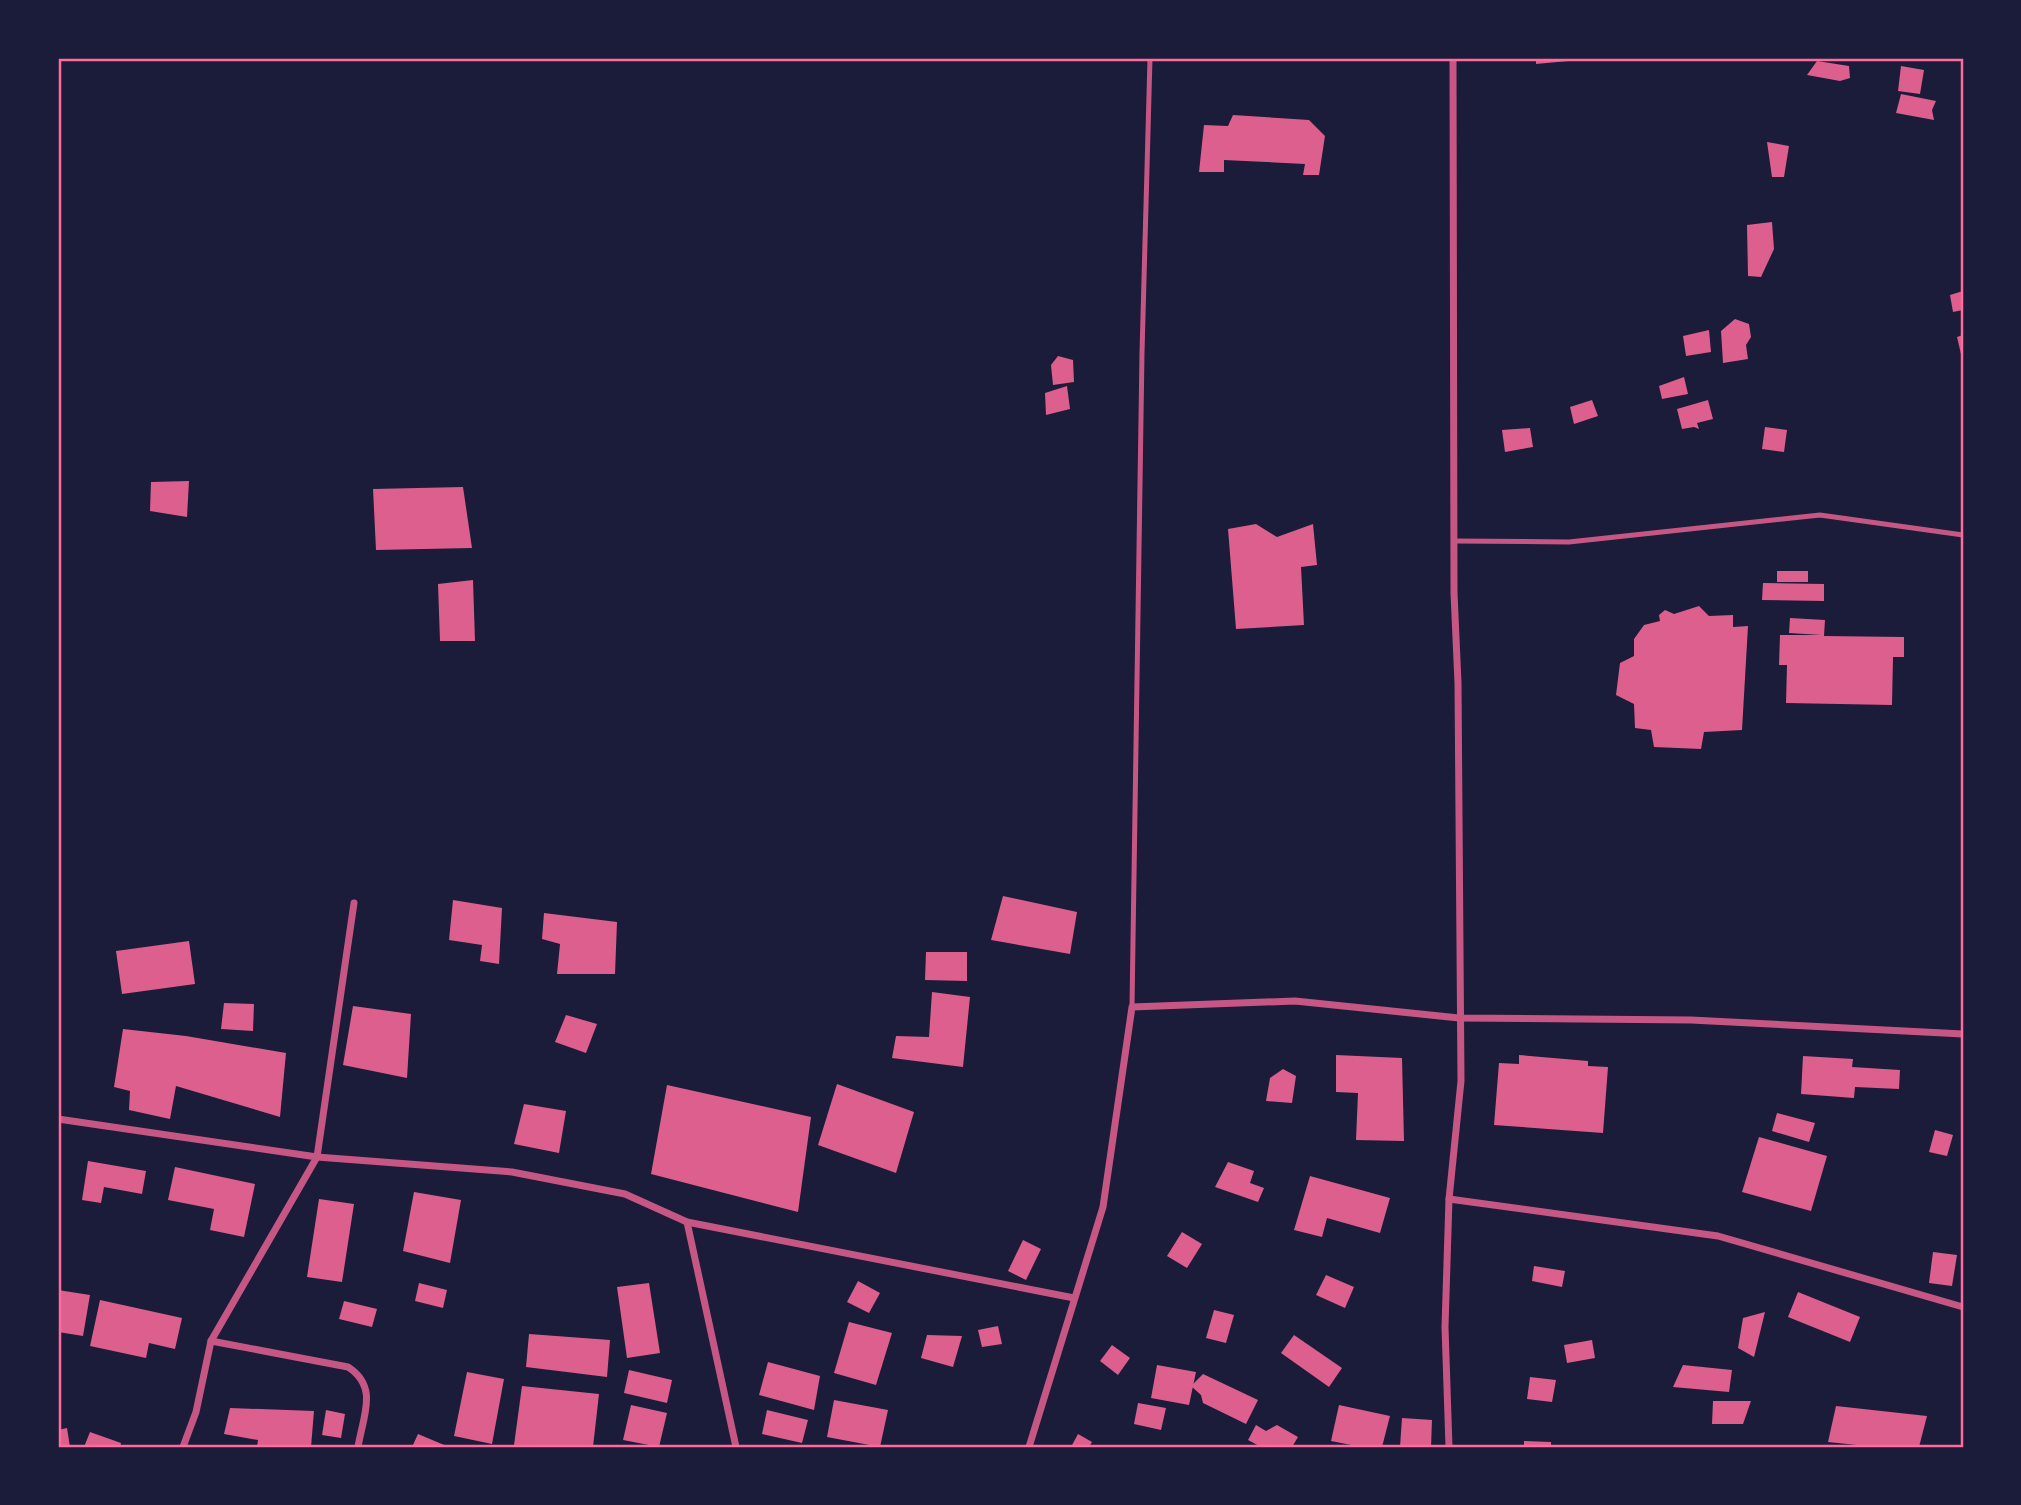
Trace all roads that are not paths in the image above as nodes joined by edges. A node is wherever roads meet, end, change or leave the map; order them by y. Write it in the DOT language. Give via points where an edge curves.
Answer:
graph roads {
  1 [pos="1150,58"];
  2 [pos="1454,58"];
  3 [pos="1963,535"];
  4 [pos="1455,541"];
  5 [pos="354,903"];
  6 [pos="1132,1007"];
  7 [pos="1459,1018"];
  8 [pos="1963,1034"];
  9 [pos="58,1119"];
  10 [pos="317,1157"];
  11 [pos="1449,1199"];
  12 [pos="687,1222"];
  13 [pos="1074,1298"];
  14 [pos="1963,1307"];
  15 [pos="211,1341"];
  16 [pos="183,1447"];
  17 [pos="358,1447"];
  18 [pos="736,1447"];
  19 [pos="1029,1447"];
  20 [pos="1449,1447"];
  1 -- 6 [label="lane"];
  2 -- 4 [label="street"];
  3 -- 4 [label="lane" via="1820,515 1569,542"];
  4 -- 7 [label="street"];
  5 -- 10 [label="street"];
  6 -- 7 [label="street" via="1294,1001"];
  6 -- 13 [label="street" via="1103,1207"];
  7 -- 8 [label="street" via="1691,1020"];
  7 -- 11 [label="street" via="1461,1081"];
  9 -- 10 [label="street"];
  10 -- 12 [label="street" via="512,1172 625,1194"];
  10 -- 15 [label="street"];
  11 -- 14 [label="street" via="1718,1236"];
  11 -- 20 [label="street" via="1445,1327"];
  12 -- 13 [label="street"];
  12 -- 18 [label="street"];
  13 -- 19 [label="street"];
  15 -- 16 [label="street" via="197,1412"];
  15 -- 17 [label="street" via="348,1367 360,1375 368,1388"];
}
